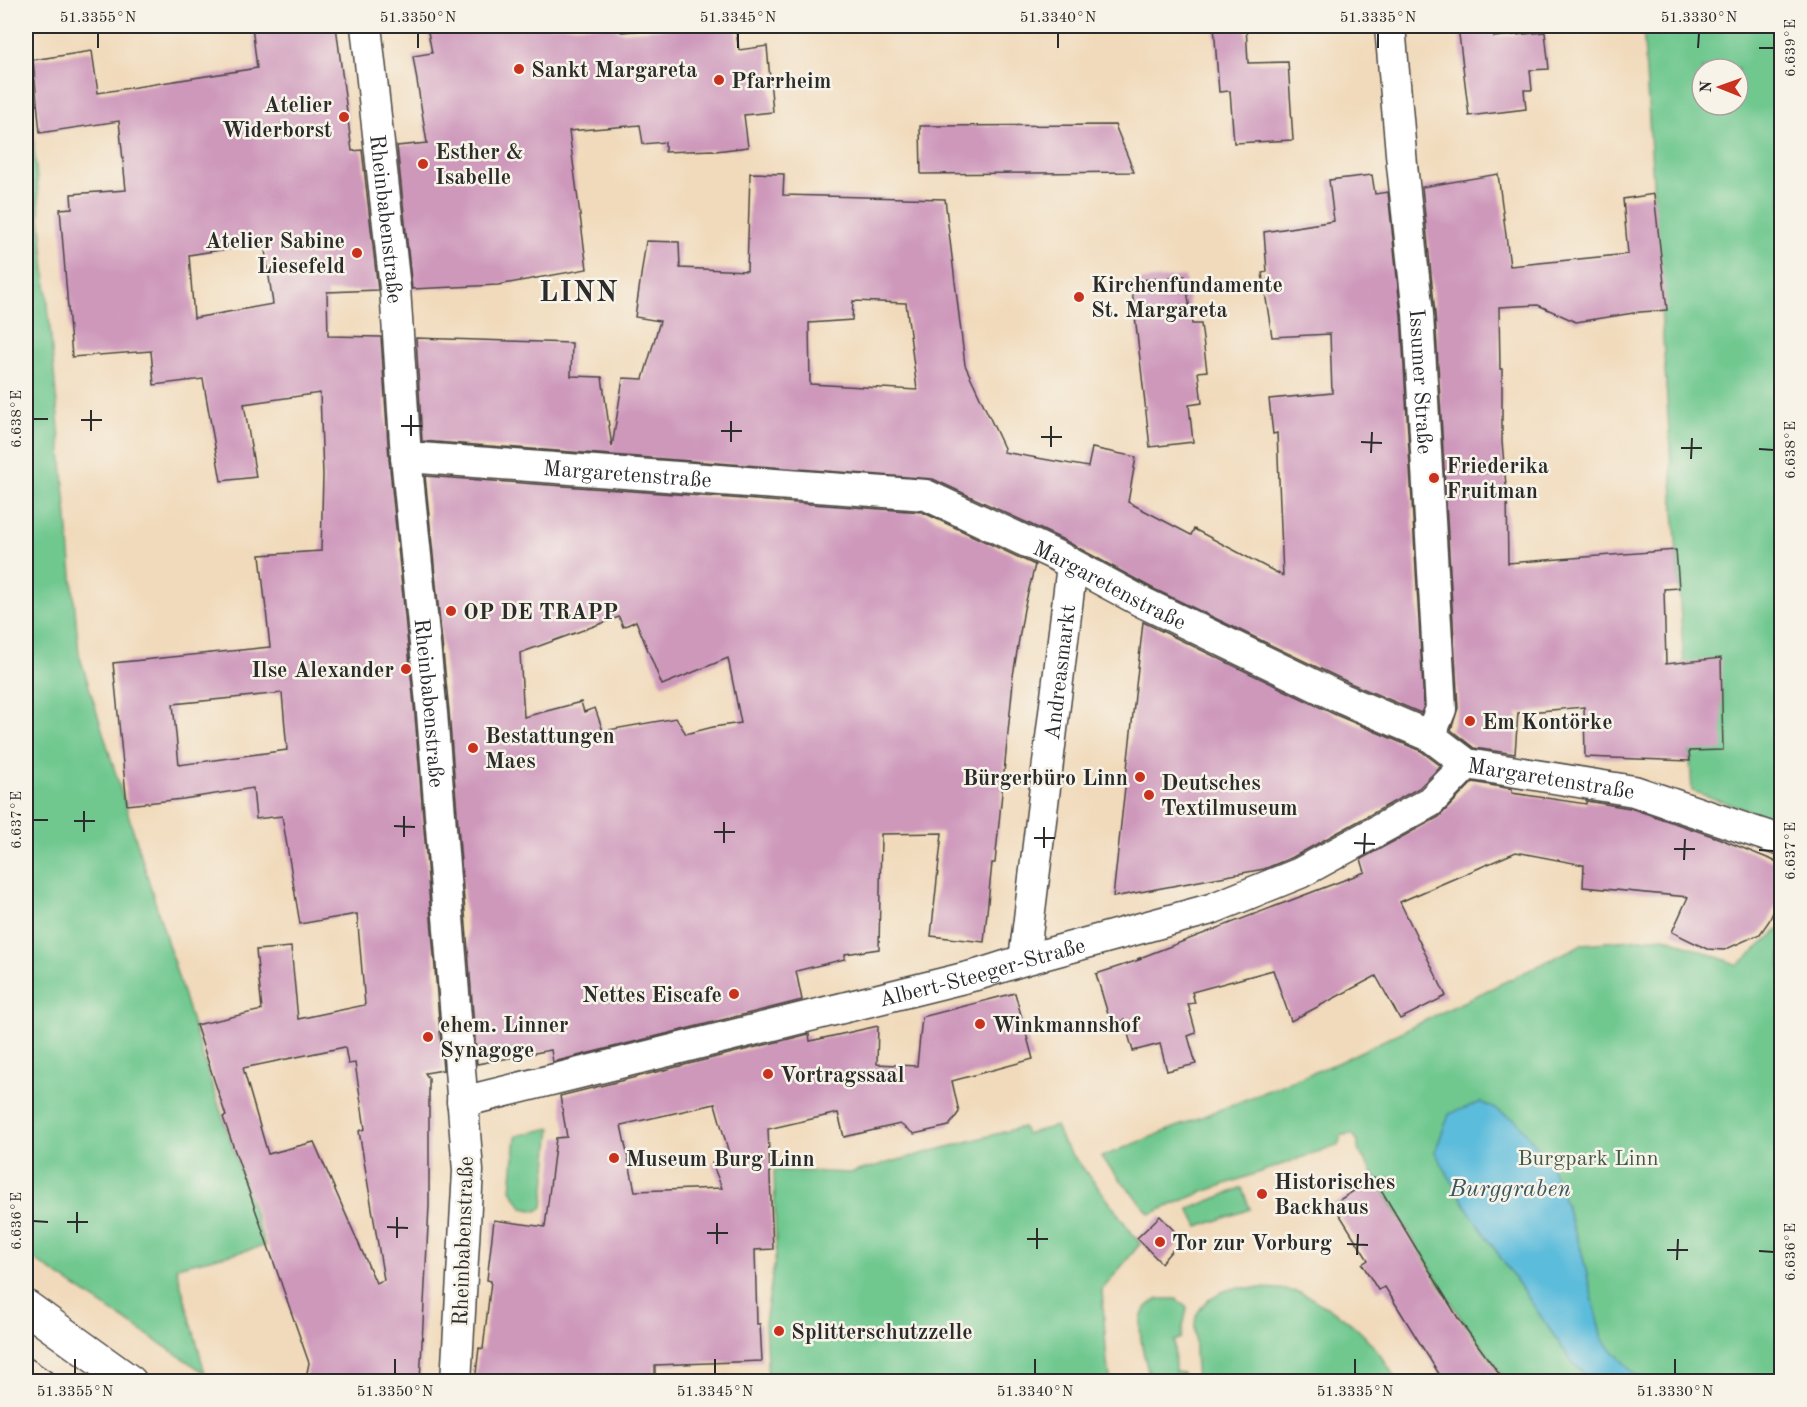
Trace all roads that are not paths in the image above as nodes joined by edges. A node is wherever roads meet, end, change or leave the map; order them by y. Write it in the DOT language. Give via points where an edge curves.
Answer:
graph roads {
  1 [pos="366,26"];
  2 [pos="1390,26"];
  3 [pos="406,456"];
  4 [pos="1072,565"];
  5 [pos="1430,736"];
  6 [pos="1467,764"];
  7 [pos="1782,841"];
  8 [pos="1024,960"];
  9 [pos="462,1102"];
  10 [pos="26,1307"];
  11 [pos="130,1382"];
  12 [pos="456,1382"];
  1 -- 3 [label="street, Rheinbabenstraße" via="395,288"];
  2 -- 5 [label="street, Issumer Straße" via="1418,314 1441,709"];
  3 -- 4 [label="street, Margaretenstraße" via="926,495"];
  3 -- 9 [label="street, Rheinbabenstraße" via="432,713"];
  4 -- 5 [label="street, Margaretenstraße" via="1343,699"];
  4 -- 8 [label="street, Andreasmarkt"];
  5 -- 6 [label="street, Margaretenstraße"];
  6 -- 7 [label="street, Margaretenstraße" via="1634,791"];
  6 -- 8 [label="street, Albert-Steeger-Straße" via="1430,802 1300,873 1211,909"];
  8 -- 9 [label="street, Albert-Steeger-Straße"];
  9 -- 12 [label="street, Rheinbabenstraße" via="468,1171"];
  10 -- 11 [label="main road"];
}
